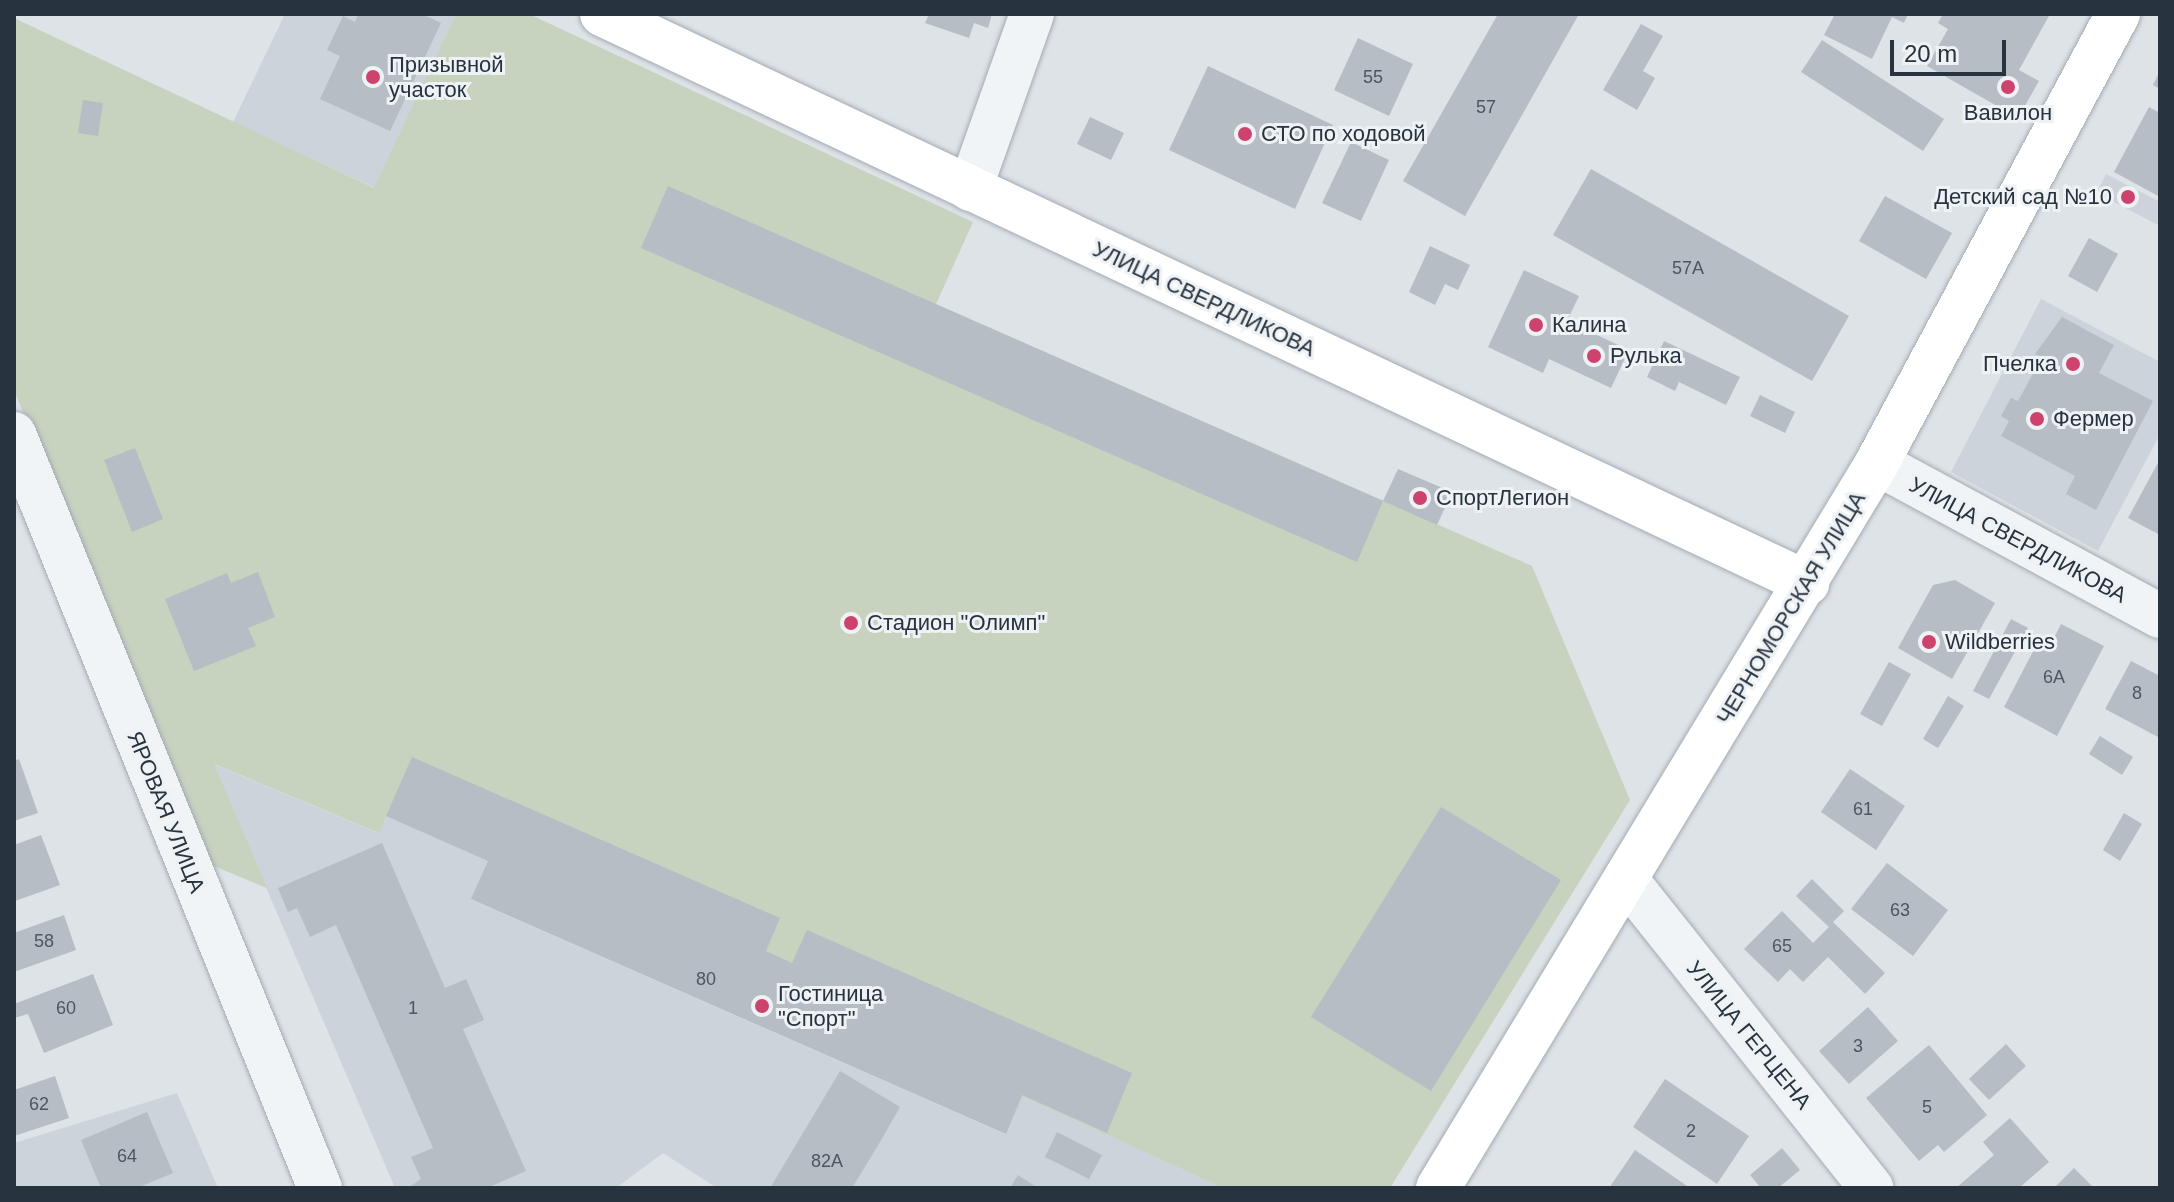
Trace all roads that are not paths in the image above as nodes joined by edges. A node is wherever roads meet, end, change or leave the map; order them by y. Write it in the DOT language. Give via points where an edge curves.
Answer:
graph roads {
  1 [pos="602,14"];
  2 [pos="1032,14"];
  3 [pos="2118,14"];
  4 [pos="970,189"];
  5 [pos="14,434"];
  6 [pos="1877,463"];
  7 [pos="1807,583"];
  8 [pos="2160,616"];
  9 [pos="1628,882"];
  10 [pos="320,1188"];
  11 [pos="1438,1188"];
  12 [pos="1871,1188"];
  1 -- 4 [label="street, УЛИЦА СВЕРДЛИКОВА"];
  2 -- 4 [label="street"];
  3 -- 6 [label="street, ЧЕРНОМОРСКАЯ УЛИЦА"];
  4 -- 7 [label="street, УЛИЦА СВЕРДЛИКОВА"];
  5 -- 10 [label="street, ЯРОВАЯ УЛИЦА"];
  6 -- 7 [label="street, ЧЕРНОМОРСКАЯ УЛИЦА"];
  6 -- 8 [label="street, УЛИЦА СВЕРДЛИКОВА"];
  7 -- 9 [label="street, ЧЕРНОМОРСКАЯ УЛИЦА"];
  9 -- 11 [label="street, ЧЕРНОМОРСКАЯ УЛИЦА"];
  9 -- 12 [label="street, УЛИЦА ГЕРЦЕНА"];
}
